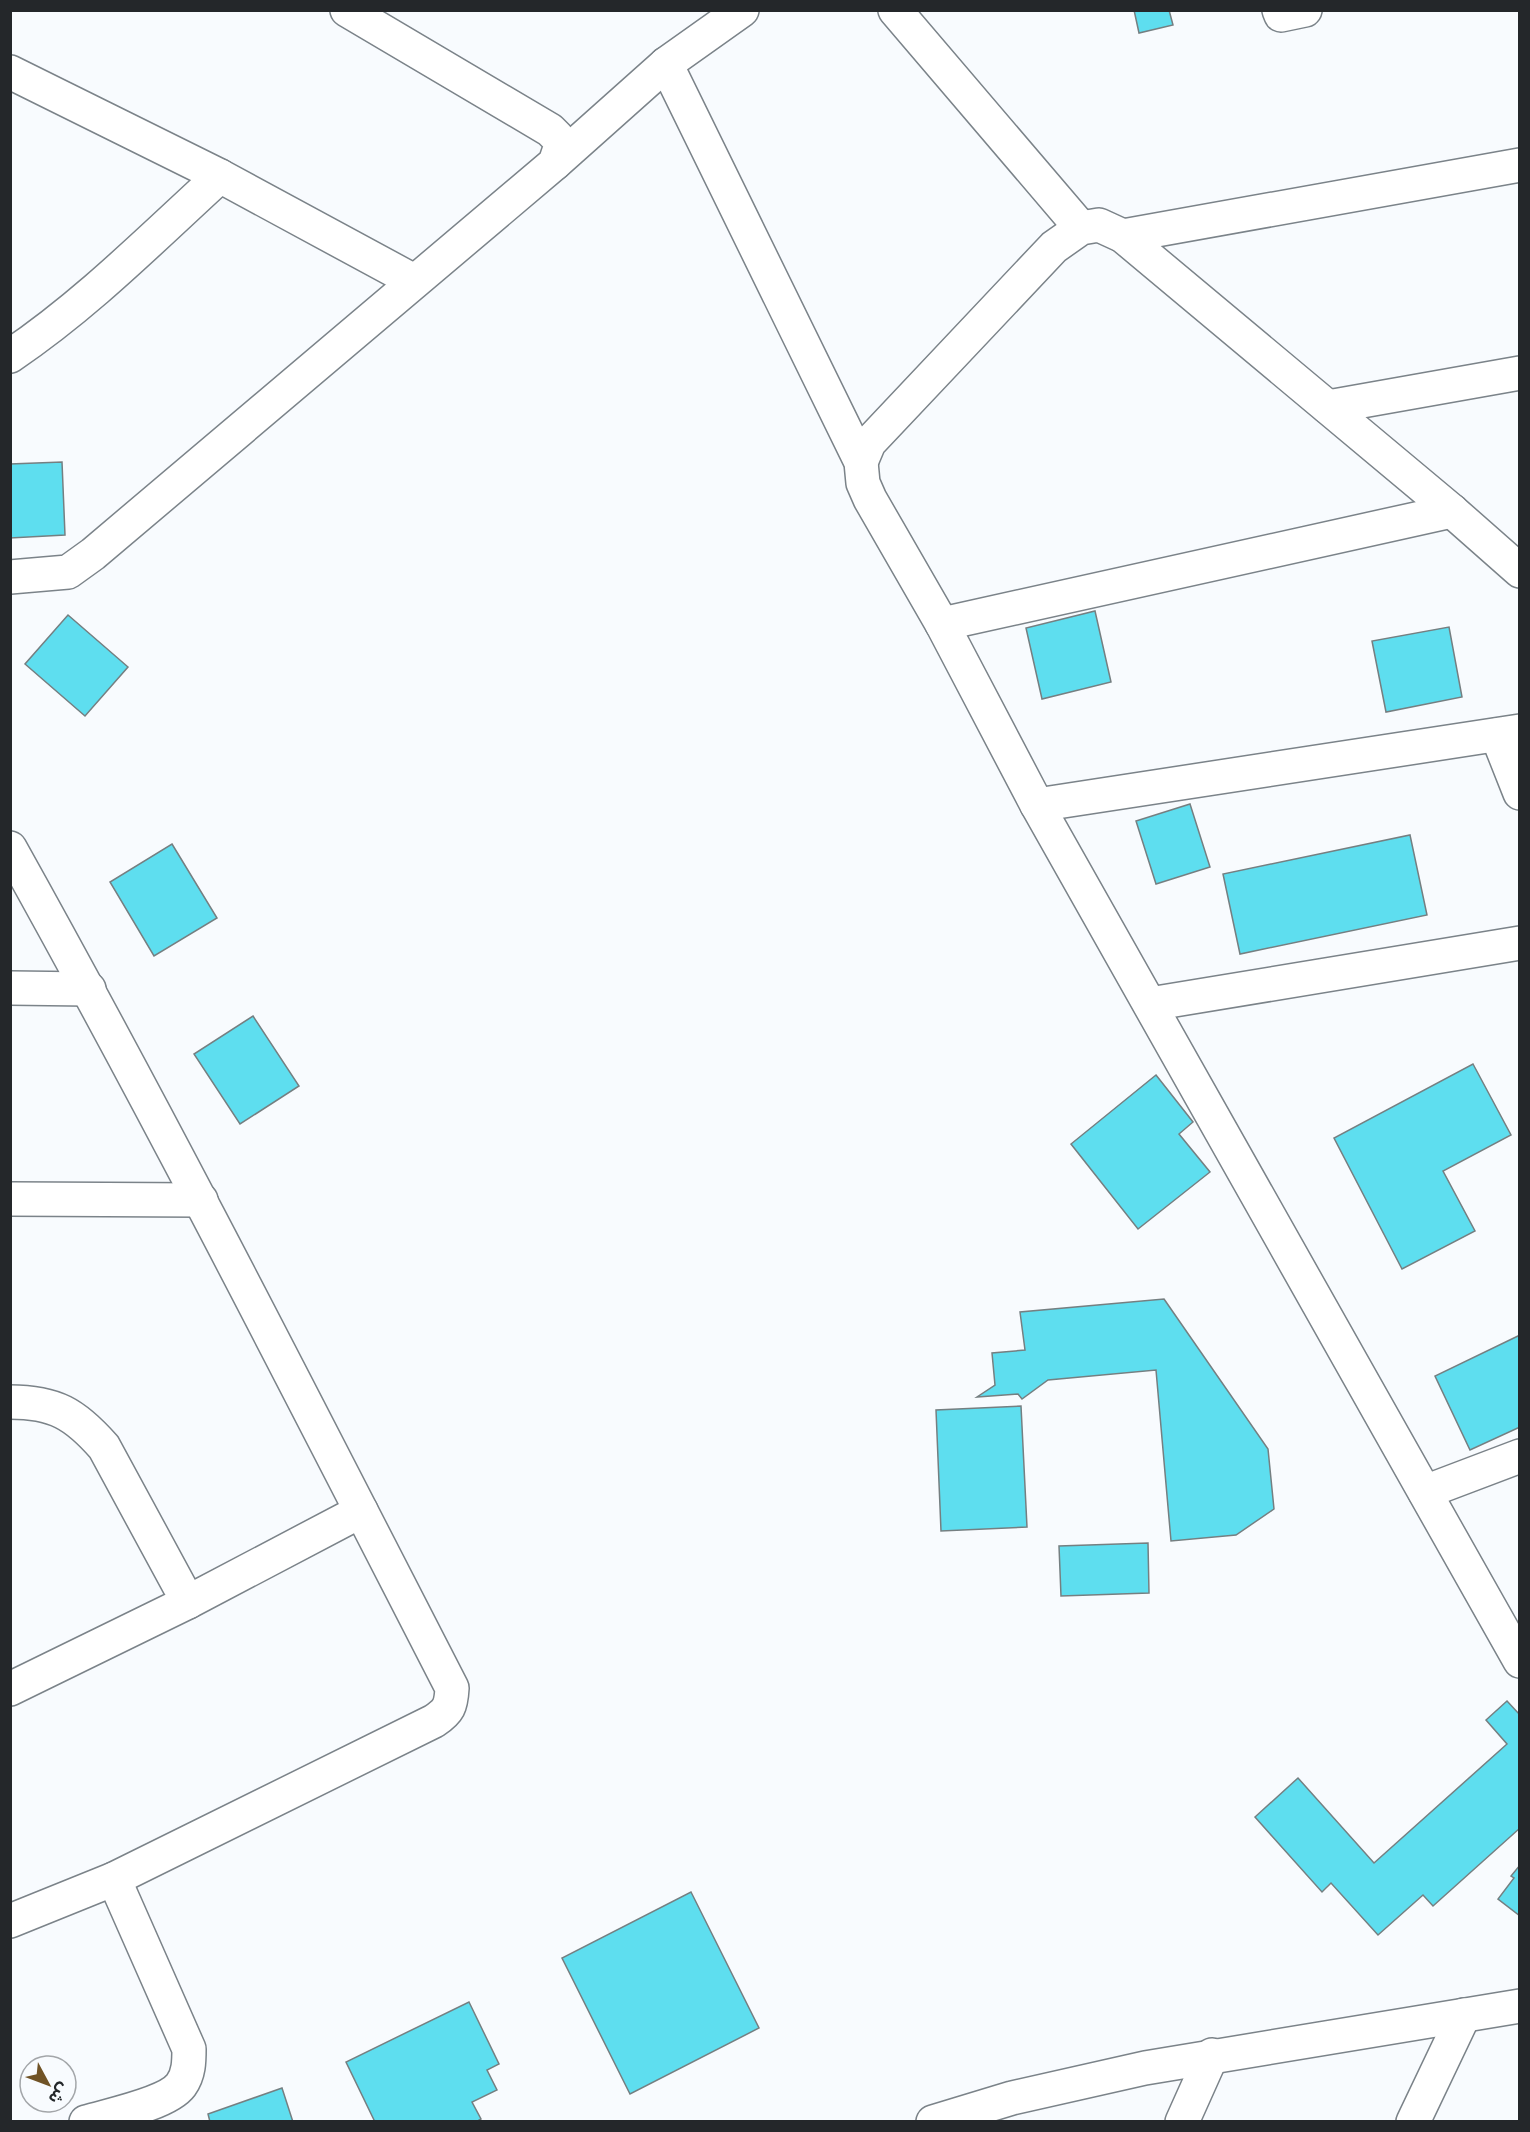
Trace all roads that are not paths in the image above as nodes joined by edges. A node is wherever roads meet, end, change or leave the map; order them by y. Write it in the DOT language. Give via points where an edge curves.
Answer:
graph roads {
  1 [pos="347,10"];
  2 [pos="742,10"];
  3 [pos="895,10"];
  4 [pos="1279,10"];
  5 [pos="1305,10"];
  6 [pos="666,64"];
  7 [pos="10,72"];
  8 [pos="555,163"];
  9 [pos="1520,165"];
  10 [pos="220,176"];
  11 [pos="1081,228"];
  12 [pos="1123,236"];
  13 [pos="414,281"];
  14 [pos="10,356"];
  15 [pos="1520,373"];
  16 [pos="1328,407"];
  17 [pos="861,462"];
  18 [pos="1452,511"];
  19 [pos="1520,570"];
  20 [pos="10,577"];
  21 [pos="942,624"];
  22 [pos="1508,733"];
  23 [pos="1520,793"];
  24 [pos="1037,805"];
  25 [pos="10,848"];
  26 [pos="1520,944"];
  27 [pos="10,988"];
  28 [pos="89,989"];
  29 [pos="1150,1004"];
  30 [pos="10,1199"];
  31 [pos="201,1200"];
  32 [pos="10,1402"];
  33 [pos="1520,1456"];
  34 [pos="1425,1492"];
  35 [pos="361,1511"];
  36 [pos="188,1602"];
  37 [pos="1520,1661"];
  38 [pos="10,1689"];
  39 [pos="114,1878"];
  40 [pos="10,1921"];
  41 [pos="1520,2006"];
  42 [pos="1464,2015"];
  43 [pos="1212,2055"];
  44 [pos="942,2120"];
  45 [pos="86,2121"];
  46 [pos="1182,2121"];
  47 [pos="1413,2121"];
  1 -- 8 [label="street" via="550,130 561,145"];
  2 -- 6 [label="street"];
  3 -- 11 [label="street"];
  4 -- 5 [label="street" via="1281,15"];
  6 -- 8 [label="street"];
  6 -- 17 [label="street"];
  7 -- 10 [label="street"];
  8 -- 13 [label="street"];
  9 -- 12 [label="street"];
  10 -- 13 [label="street"];
  10 -- 14 [label="street" via="84,300"];
  11 -- 12 [label="street" via="1100,225"];
  11 -- 17 [label="street" via="1054,248 869,443"];
  12 -- 16 [label="street"];
  13 -- 20 [label="street" via="93,555 68,572"];
  15 -- 16 [label="street"];
  16 -- 18 [label="street"];
  17 -- 21 [label="street" via="863,483 870,499"];
  18 -- 19 [label="street"];
  18 -- 21 [label="street"];
  21 -- 24 [label="street"];
  22 -- 23 [label="street"];
  22 -- 24 [label="street"];
  24 -- 29 [label="street"];
  25 -- 28 [label="street"];
  26 -- 29 [label="street"];
  27 -- 28 [label="street"];
  28 -- 31 [label="street"];
  29 -- 34 [label="street"];
  30 -- 31 [label="street"];
  31 -- 35 [label="street"];
  32 -- 36 [label="street" via="61,1410 85,1426 104,1447"];
  33 -- 34 [label="street"];
  34 -- 37 [label="street"];
  35 -- 36 [label="street"];
  35 -- 39 [label="street" via="452,1688 452,1701 446,1713"];
  36 -- 38 [label="street"];
  39 -- 40 [label="street"];
  39 -- 45 [label="street" via="189,2049 188,2069 181,2085 162,2099"];
  41 -- 42 [label="street"];
  42 -- 43 [label="street"];
  42 -- 47 [label="street"];
  43 -- 44 [label="street" via="1078,2082"];
  43 -- 46 [label="street"];
}
